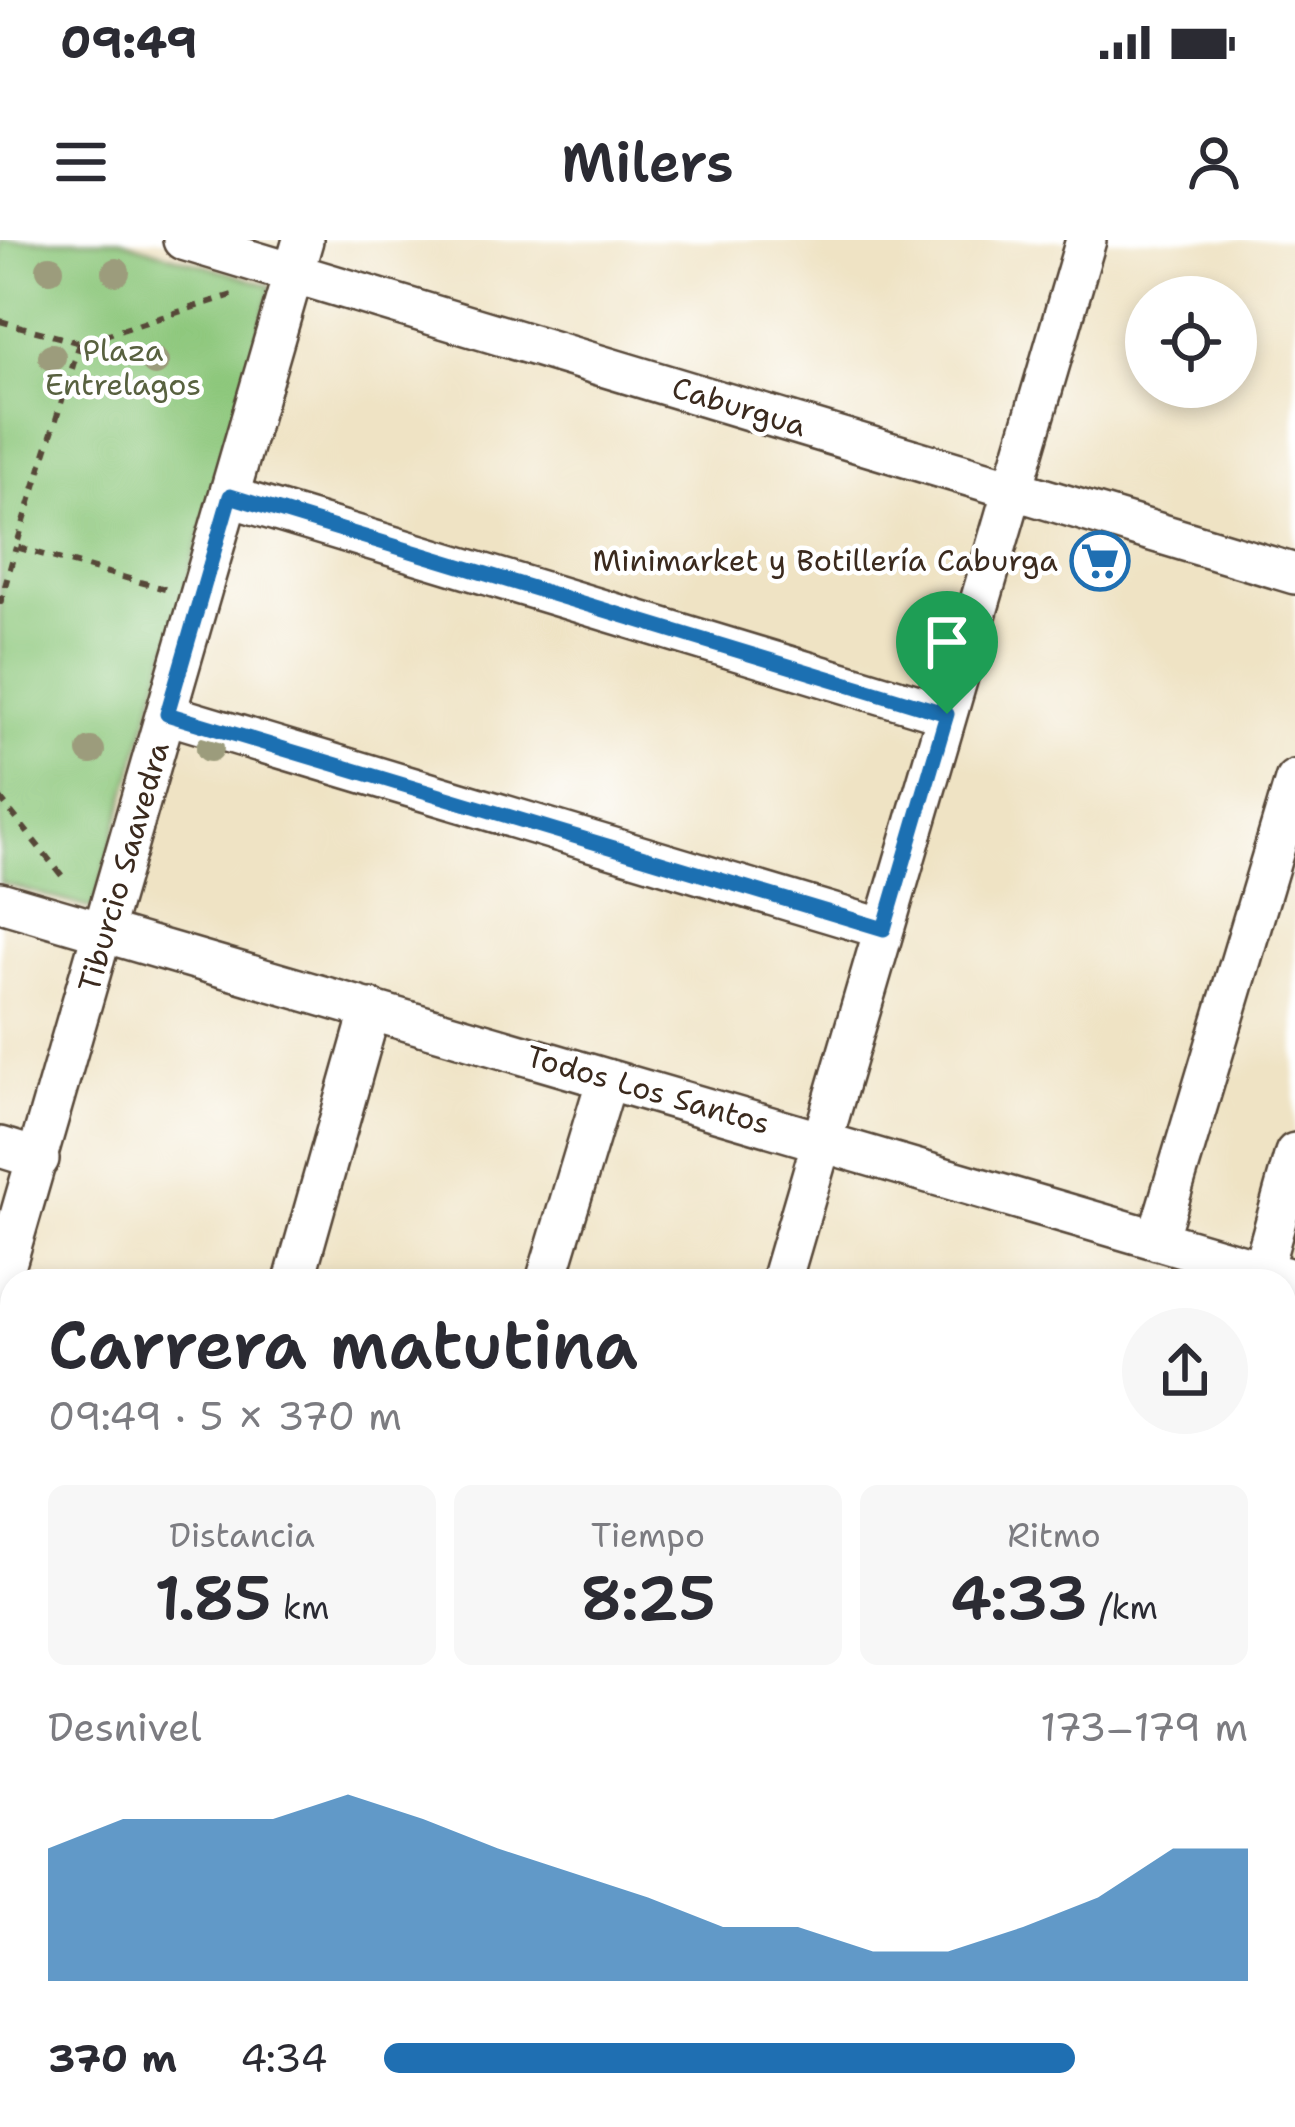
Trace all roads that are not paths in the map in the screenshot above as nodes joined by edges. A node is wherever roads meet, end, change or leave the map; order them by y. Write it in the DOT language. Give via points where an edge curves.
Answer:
graph roads {
  1 [pos="183,240"];
  2 [pos="1086,240"];
  3 [pos="298,256"];
  4 [pos="1013,490"];
  5 [pos="230,496"];
  6 [pos="1295,574"];
  7 [pos="167,714"];
  8 [pos="947,714"];
  9 [pos="1295,780"];
  10 [pos="0,902"];
  11 [pos="884,929"];
  12 [pos="106,931"];
  13 [pos="371,1009"];
  14 [pos="608,1078"];
  15 [pos="822,1142"];
  16 [pos="0,1147"];
  17 [pos="1295,1153"];
  18 [pos="39,1160"];
  19 [pos="1157,1240"];
  20 [pos="5,1269"];
  21 [pos="296,1269"];
  22 [pos="550,1269"];
  23 [pos="785,1269"];
  24 [pos="1232,1269"];
  25 [pos="1285,1269"];
  1 -- 3 [label="street, Caburgua"];
  2 -- 4 [label="street"];
  3 -- 4 [label="street, Caburgua"];
  3 -- 5 [label="street, Tiburcio Saavedra"];
  4 -- 6 [label="street, Caburgua"];
  4 -- 8 [label="street"];
  5 -- 7 [label="street, Tiburcio Saavedra"];
  5 -- 8 [label="street"];
  7 -- 11 [label="street"];
  7 -- 12 [label="street, Tiburcio Saavedra"];
  8 -- 11 [label="street"];
  9 -- 19 [label="street"];
  10 -- 12 [label="street, Todos Los Santos"];
  11 -- 15 [label="street"];
  12 -- 13 [label="street, Todos Los Santos"];
  12 -- 18 [label="street, Tiburcio Saavedra"];
  13 -- 14 [label="street, Todos Los Santos"];
  13 -- 21 [label="street"];
  14 -- 15 [label="street, Todos Los Santos"];
  14 -- 22 [label="street"];
  15 -- 19 [label="street, Todos Los Santos"];
  15 -- 23 [label="street"];
  16 -- 18 [label="street"];
  17 -- 25 [label="street"];
  18 -- 20 [label="street, Tiburcio Saavedra"];
  19 -- 24 [label="street, Todos Los Santos"];
}
